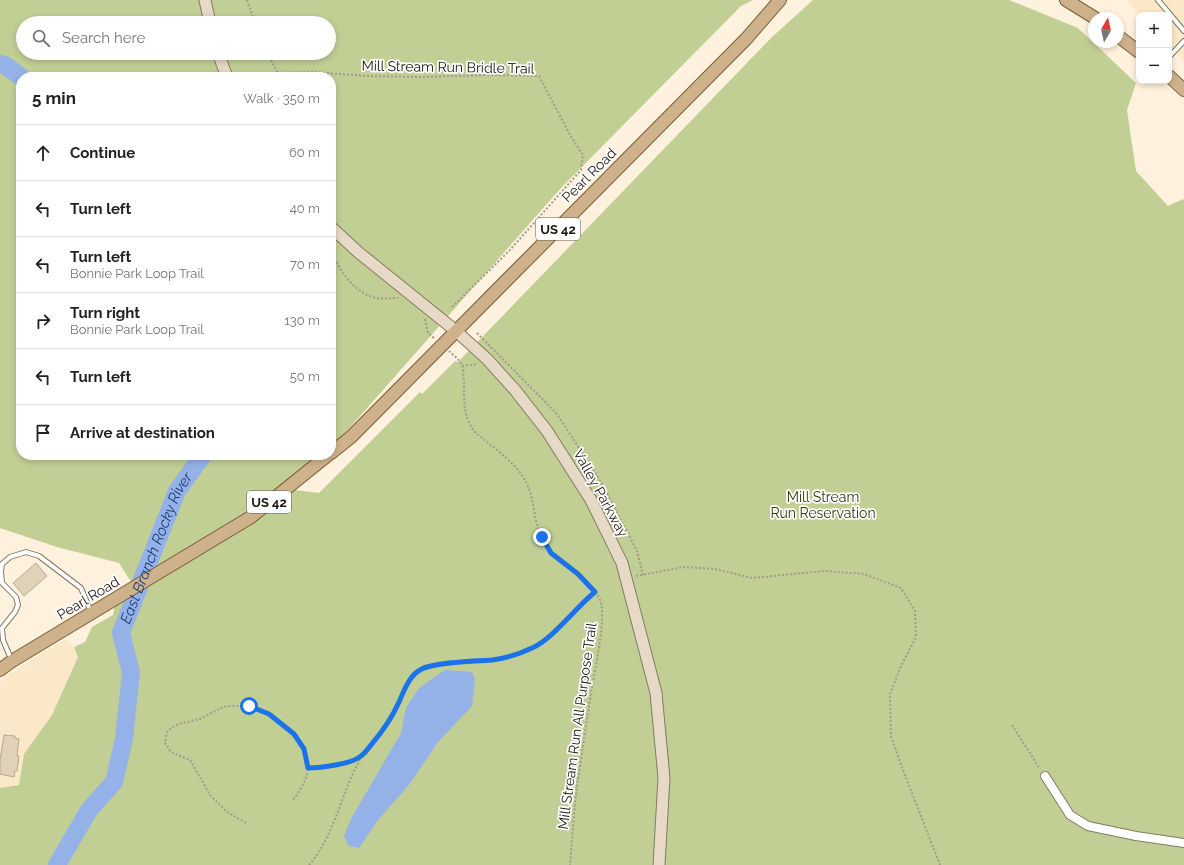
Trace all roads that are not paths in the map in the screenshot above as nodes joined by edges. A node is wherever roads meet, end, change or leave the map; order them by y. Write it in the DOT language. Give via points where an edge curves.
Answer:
graph roads {
  1 [pos="204,0"];
  2 [pos="780,0"];
  3 [pos="1066,0"];
  4 [pos="1158,0"];
  5 [pos="1088,14"];
  6 [pos="208,16"];
  7 [pos="1184,31"];
  8 [pos="1184,40"];
  9 [pos="1124,41"];
  10 [pos="1136,50"];
  11 [pos="1172,54"];
  12 [pos="221,60"];
  13 [pos="225,72"];
  14 [pos="1172,79"];
  15 [pos="1184,90"];
  16 [pos="336,232"];
  17 [pos="456,331"];
  18 [pos="336,449"];
  19 [pos="322,460"];
  20 [pos="1,582"];
  21 [pos="92,614"];
  22 [pos="12,661"];
  23 [pos="0,670"];
  24 [pos="1045,776"];
  25 [pos="1184,843"];
  26 [pos="660,865"];
  1 -- 6 [label="street"];
  2 -- 17 [label="main road, Pearl Road / US 42" via="746,40"];
  3 -- 5 [label="main road"];
  4 -- 7 [label="lane"];
  8 -- 11 [label="lane"];
  9 -- 10 [label="main road"];
  12 -- 13 [label="street"];
  14 -- 15 [label="main road"];
  16 -- 17 [label="street, Valley Parkway"];
  17 -- 18 [label="main road, Pearl Road / US 42"];
  17 -- 26 [label="street, Valley Parkway" via="492,364 547,431 590,500 622,563 656,693 664,778"];
  19 -- 21 [label="main road, Pearl Road / US 42" via="251,517"];
  20 -- 21 [label="lane" via="2,564 10,557 26,552 39,556 81,588"];
  20 -- 22 [label="lane" via="16,597 18,605 2,628 3,640"];
  21 -- 22 [label="main road, Pearl Road / US 42"];
  22 -- 23 [label="main road, Pearl Road / US 42"];
  24 -- 25 [label="street" via="1070,815 1088,826"];
}
